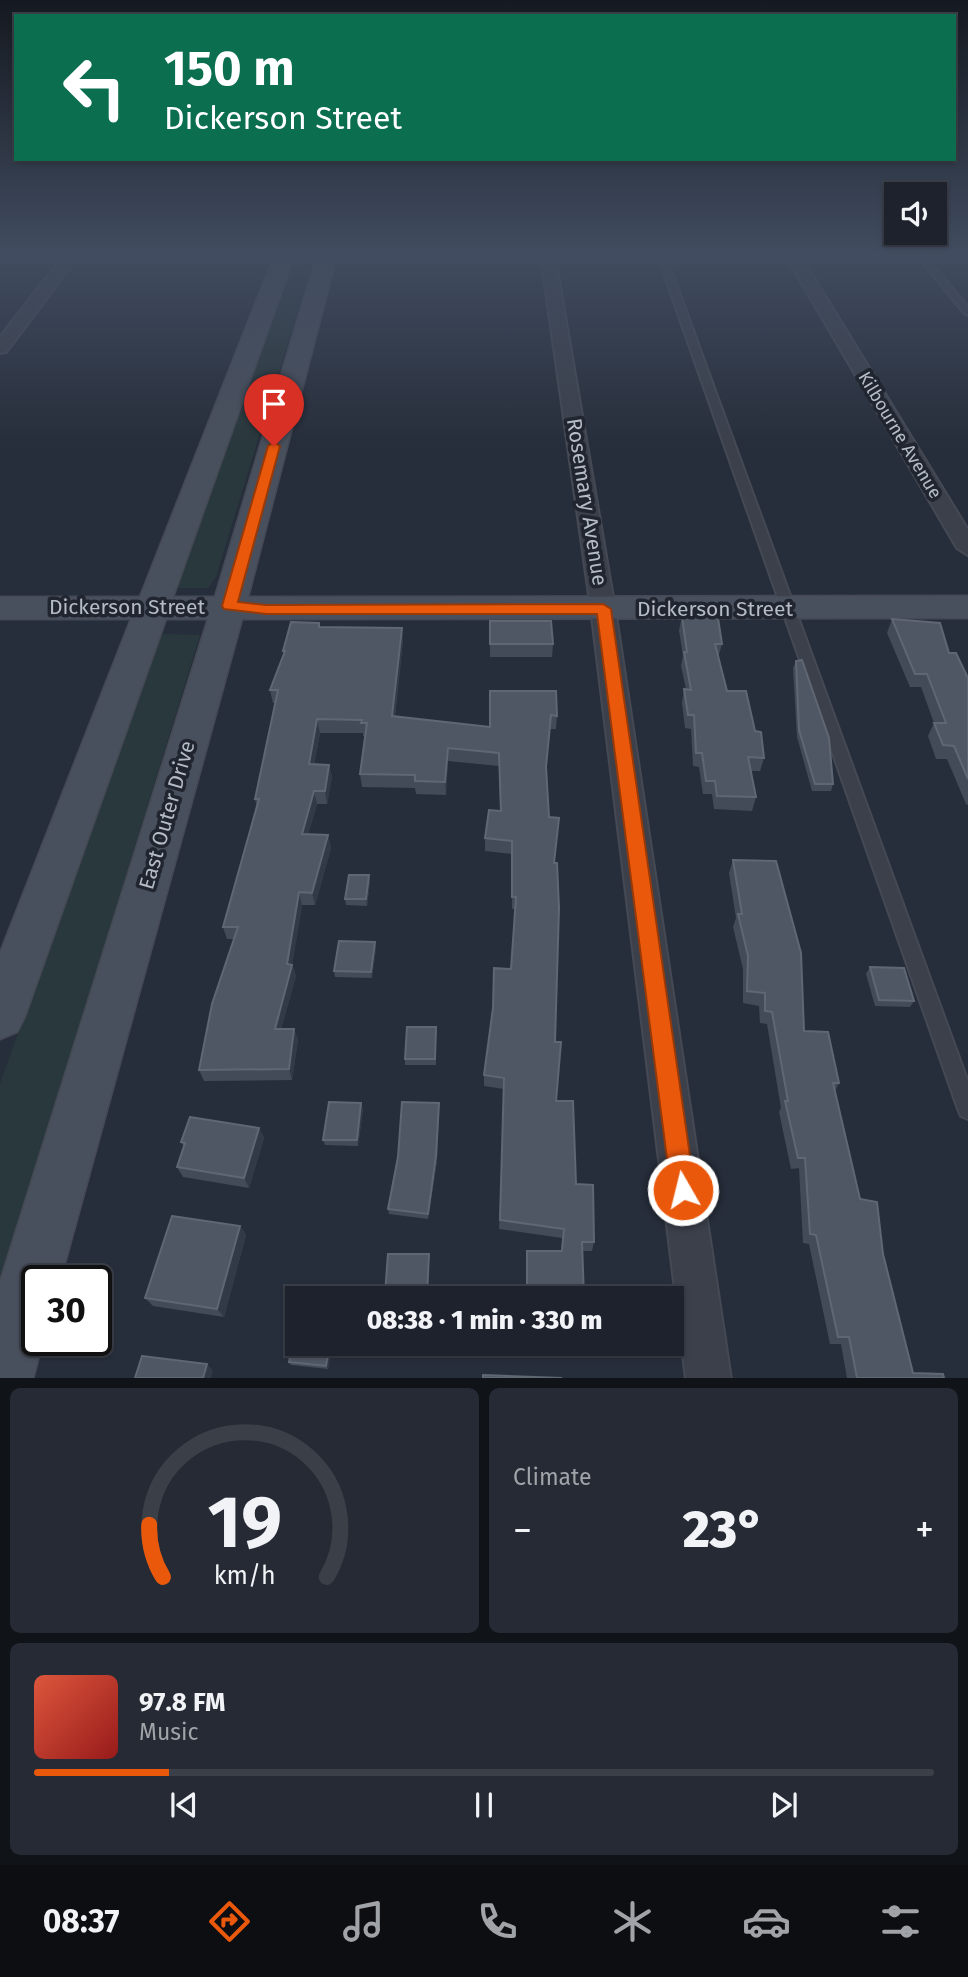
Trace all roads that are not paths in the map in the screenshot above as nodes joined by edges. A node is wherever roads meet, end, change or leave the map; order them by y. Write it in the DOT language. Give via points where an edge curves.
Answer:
graph roads {
  1 [pos="25,315"];
  2 [pos="261,315"];
  3 [pos="310,315"];
  4 [pos="557,315"];
  5 [pos="684,315"];
  6 [pos="828,315"];
  7 [pos="0,348"];
  8 [pos="968,548"];
  9 [pos="152,606"];
  10 [pos="229,606"];
  11 [pos="968,607"];
  12 [pos="0,608"];
  13 [pos="789,608"];
  14 [pos="603,609"];
  15 [pos="0,1016"];
  16 [pos="968,1109"];
  17 [pos="1,1378"];
  18 [pos="709,1378"];
  1 -- 7 [label="street"];
  2 -- 9 [label="street"];
  3 -- 10 [label="street, East Outer Drive"];
  4 -- 14 [label="street, Rosemary Avenue"];
  5 -- 13 [label="lane"];
  6 -- 8 [label="street, Kilbourne Avenue"];
  9 -- 10 [label="street, Dickerson Street"];
  9 -- 12 [label="street, Dickerson Street"];
  9 -- 15 [label="street"];
  10 -- 14 [label="street, Dickerson Street" via="266,610"];
  10 -- 17 [label="street, East Outer Drive"];
  11 -- 13 [label="street, Dickerson Street"];
  13 -- 14 [label="street, Dickerson Street"];
  13 -- 16 [label="lane"];
  14 -- 18 [label="street, Rosemary Avenue"];
}
